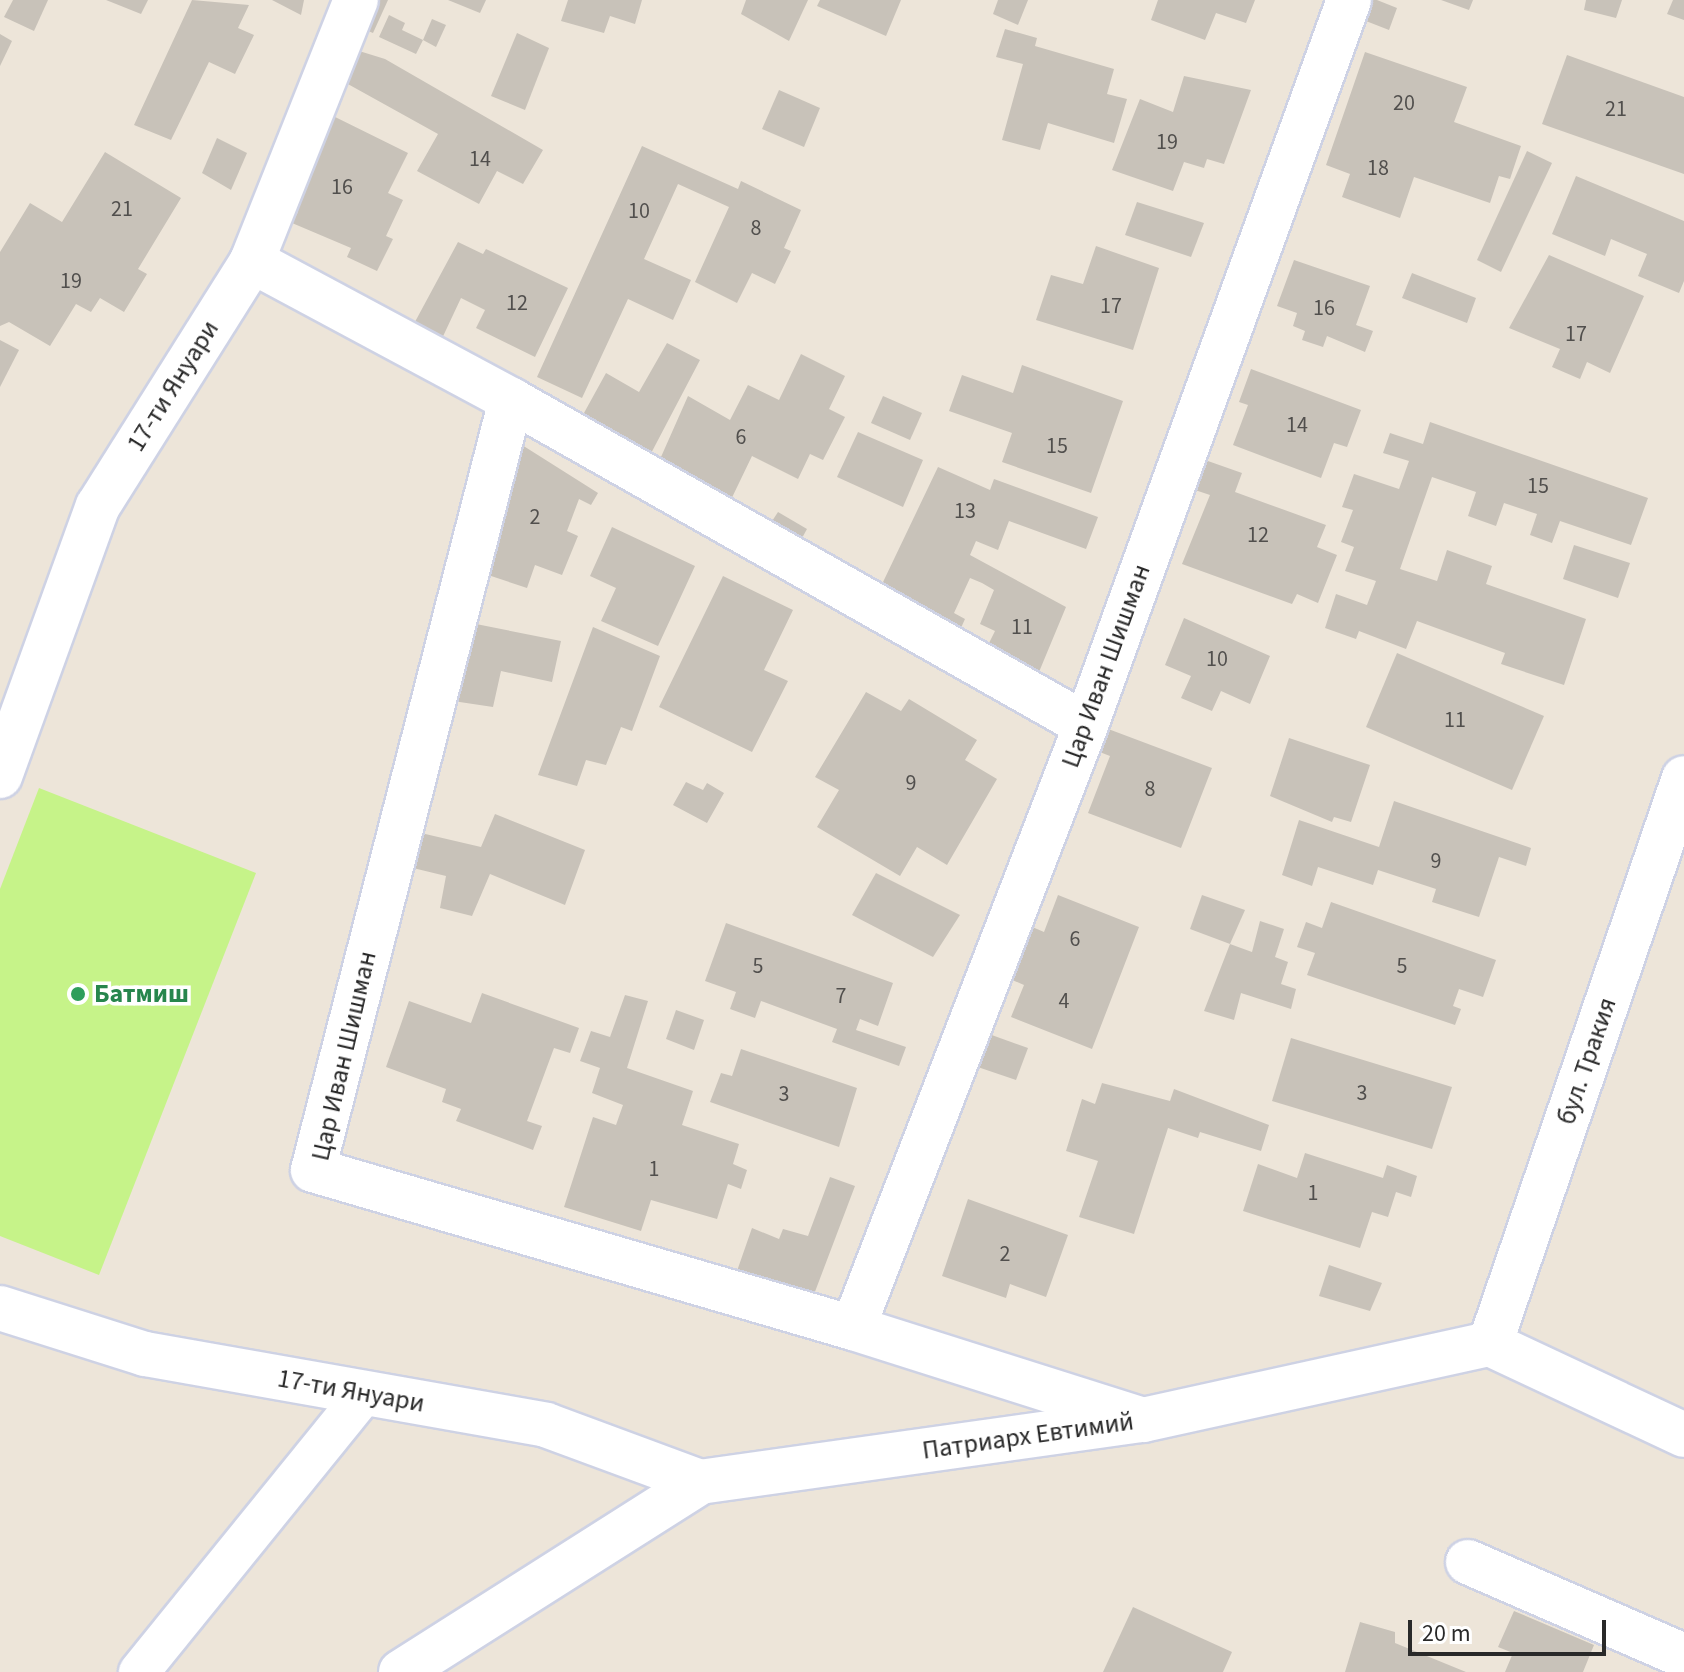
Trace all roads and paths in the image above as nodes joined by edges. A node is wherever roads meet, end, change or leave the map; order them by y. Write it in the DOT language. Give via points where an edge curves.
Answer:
graph roads {
  1 [pos="356,0"];
  2 [pos="1349,0"];
  3 [pos="252,261"];
  4 [pos="511,400"];
  5 [pos="1086,725"];
  6 [pos="0,776"];
  7 [pos="1680,804"];
  8 [pos="0,1308"];
  9 [pos="853,1328"];
  10 [pos="1490,1344"];
  11 [pos="364,1394"];
  12 [pos="1143,1420"];
  13 [pos="1684,1435"];
  14 [pos="700,1482"];
  15 [pos="1468,1562"];
  16 [pos="1684,1656"];
  17 [pos="139,1672"];
  18 [pos="401,1672"];
  1 -- 3 [label="street, 17-ти Януари"];
  2 -- 5 [label="street, Цар Иван Шишман"];
  3 -- 4 [label="street"];
  3 -- 6 [label="street, 17-ти Януари" via="98,506"];
  4 -- 5 [label="street"];
  4 -- 9 [label="street, Цар Иван Шишман" via="313,1170"];
  5 -- 9 [label="street, Цар Иван Шишман"];
  7 -- 10 [label="street, бул. Тракия"];
  8 -- 11 [label="street, 17-ти Януари" via="145,1354"];
  9 -- 12 [label="street, Цар Иван Шишман"];
  10 -- 12 [label="street, Патриарх Евтимий"];
  10 -- 13 [label="street"];
  11 -- 14 [label="street, 17-ти Януари" via="546,1425"];
  11 -- 17 [label="lane"];
  12 -- 14 [label="street, Патриарх Евтимий"];
  14 -- 18 [label="street, Патриарх Евтимий"];
  15 -- 16 [label="street"];
}
